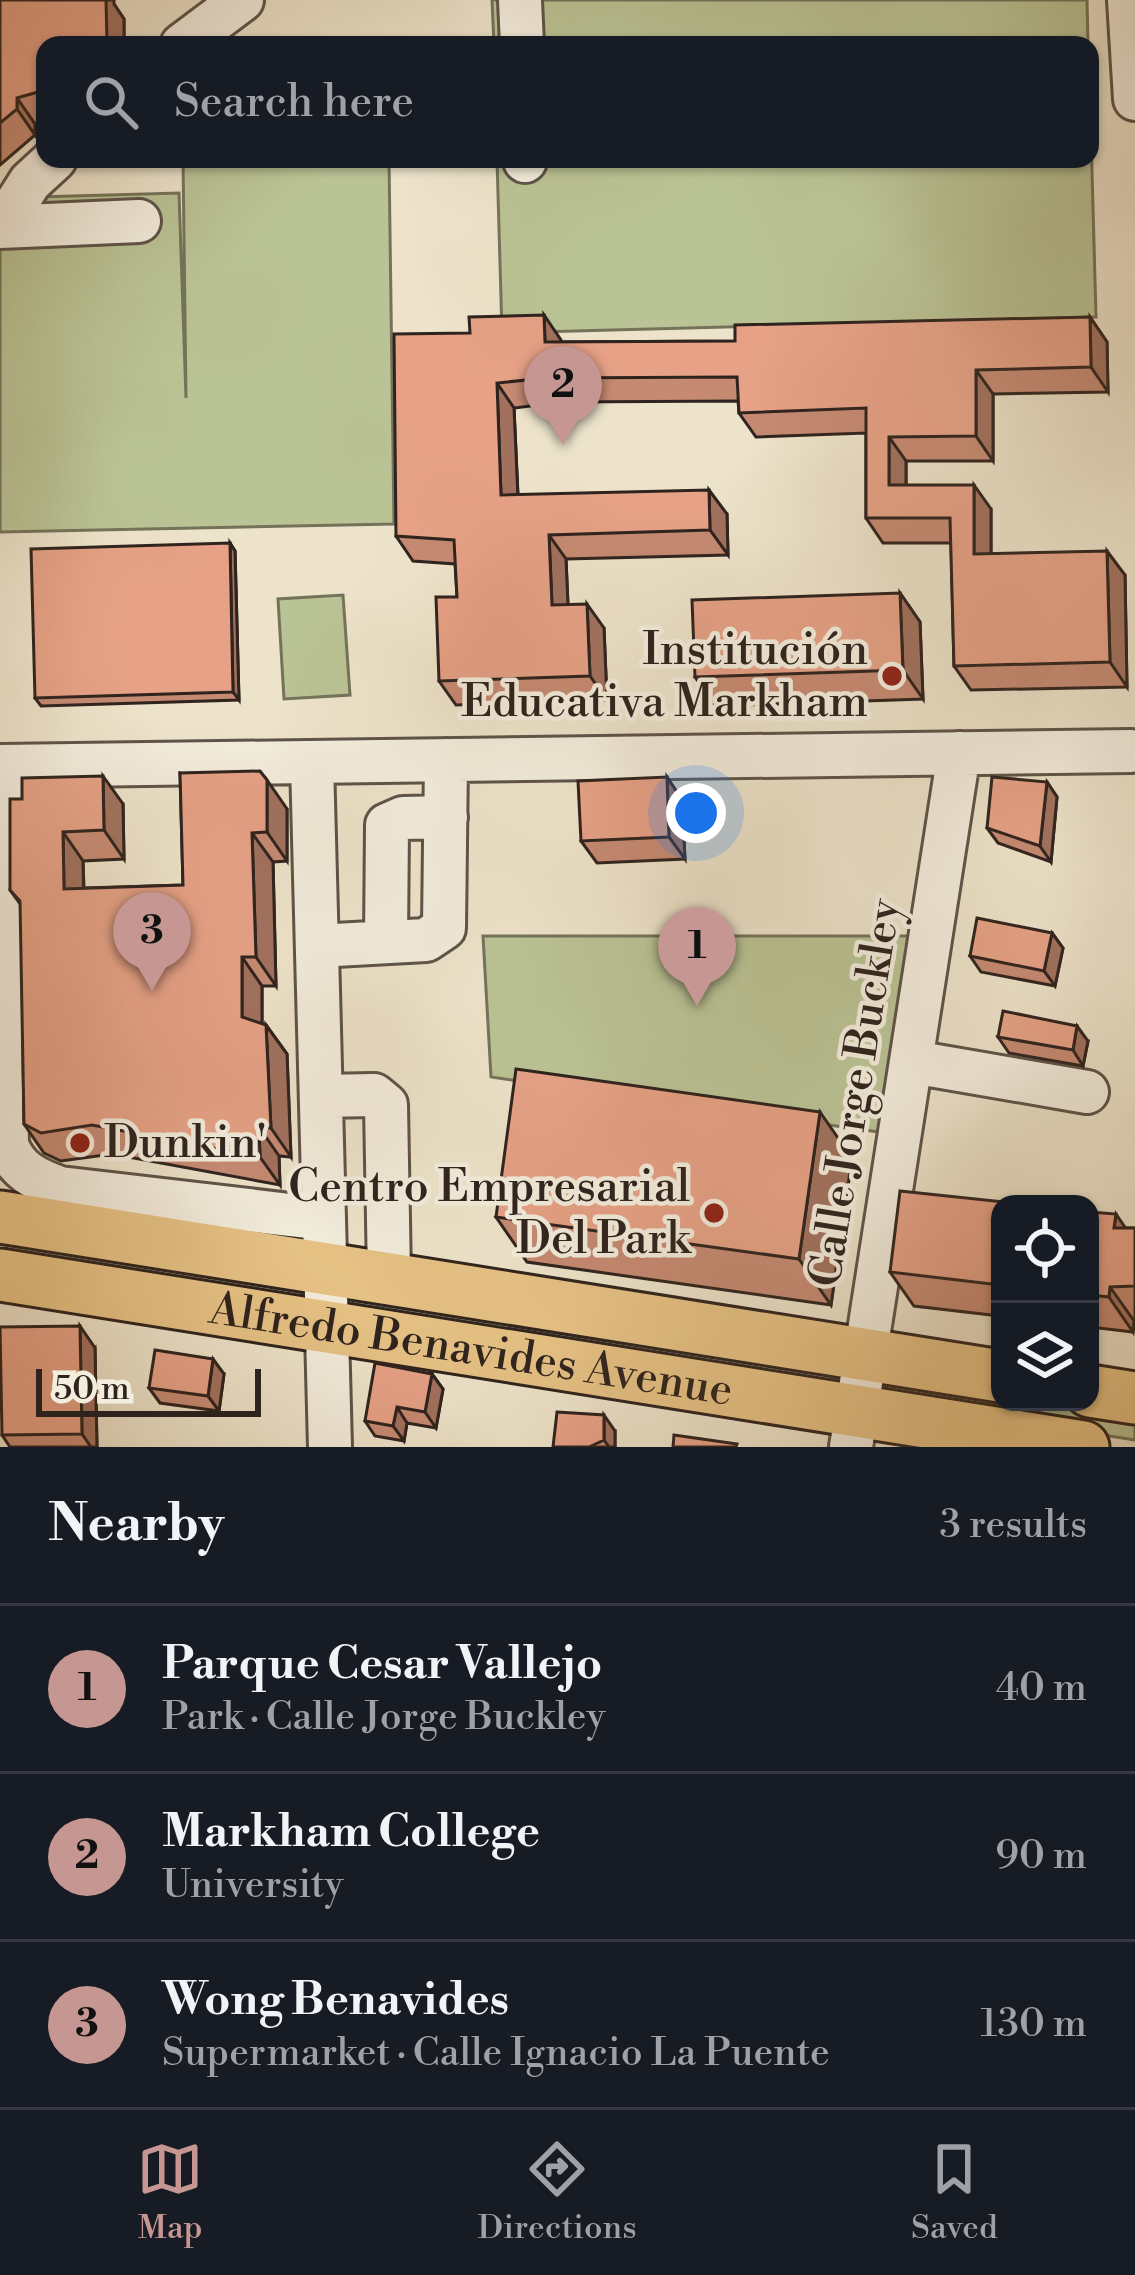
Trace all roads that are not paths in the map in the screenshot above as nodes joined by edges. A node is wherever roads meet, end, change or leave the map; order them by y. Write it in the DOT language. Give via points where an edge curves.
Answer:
graph roads {
  1 [pos="242,0"];
  2 [pos="520,0"];
  3 [pos="1129,0"];
  4 [pos="194,36"];
  5 [pos="522,36"];
  6 [pos="1135,100"];
  7 [pos="45,168"];
  8 [pos="139,221"];
  9 [pos="1,226"];
  10 [pos="1131,751"];
  11 [pos="959,753"];
  12 [pos="446,760"];
  13 [pos="312,762"];
  14 [pos="1,787"];
  15 [pos="446,817"];
  16 [pos="386,942"];
  17 [pos="317,946"];
  18 [pos="913,1062"];
  19 [pos="1087,1092"];
  20 [pos="321,1096"];
  21 [pos="3,1146"];
  22 [pos="29,1208"];
  23 [pos="325,1242"];
  24 [pos="0,1275"];
  25 [pos="389,1276"];
  26 [pos="327,1324"];
  27 [pos="867,1355"];
  28 [pos="991,1375"];
  29 [pos="1099,1392"];
  30 [pos="1135,1398"];
  31 [pos="854,1429"];
  32 [pos="330,1447"];
  33 [pos="1083,1447"];
  1 -- 4 [label="street"];
  2 -- 5 [label="street"];
  3 -- 6 [label="street"];
  7 -- 9 [label="street"];
  8 -- 9 [label="street"];
  10 -- 11 [label="street"];
  11 -- 12 [label="street"];
  11 -- 18 [label="street, Calle Jorge Buckley"];
  12 -- 13 [label="street"];
  12 -- 15 [label="street"];
  13 -- 14 [label="street"];
  13 -- 17 [label="street"];
  14 -- 21 [label="street"];
  15 -- 16 [label="street" via="444,928 426,940"];
  15 -- 16 [label="street" via="387,825"];
  16 -- 17 [label="street"];
  17 -- 20 [label="street"];
  18 -- 19 [label="street"];
  18 -- 27 [label="street, Calle Jorge Buckley"];
  20 -- 23 [label="street"];
  20 -- 25 [label="street" via="374,1095 386,1105"];
  21 -- 22 [label="street" via="22,1170"];
  22 -- 23 [label="main road, Alfredo Benavides Avenue"];
  23 -- 25 [label="main road, Alfredo Benavides Avenue"];
  23 -- 26 [label="street"];
  24 -- 26 [label="main road, Alfredo Benavides Avenue"];
  25 -- 27 [label="main road, Alfredo Benavides Avenue"];
  26 -- 31 [label="main road, Alfredo Benavides Avenue"];
  26 -- 32 [label="street"];
  27 -- 28 [label="main road, Alfredo Benavides Avenue"];
  27 -- 31 [label="street, Calle Jorge Buckley"];
  29 -- 30 [label="main road"];
  31 -- 33 [label="main road, Alfredo Benavides Avenue"];
}
